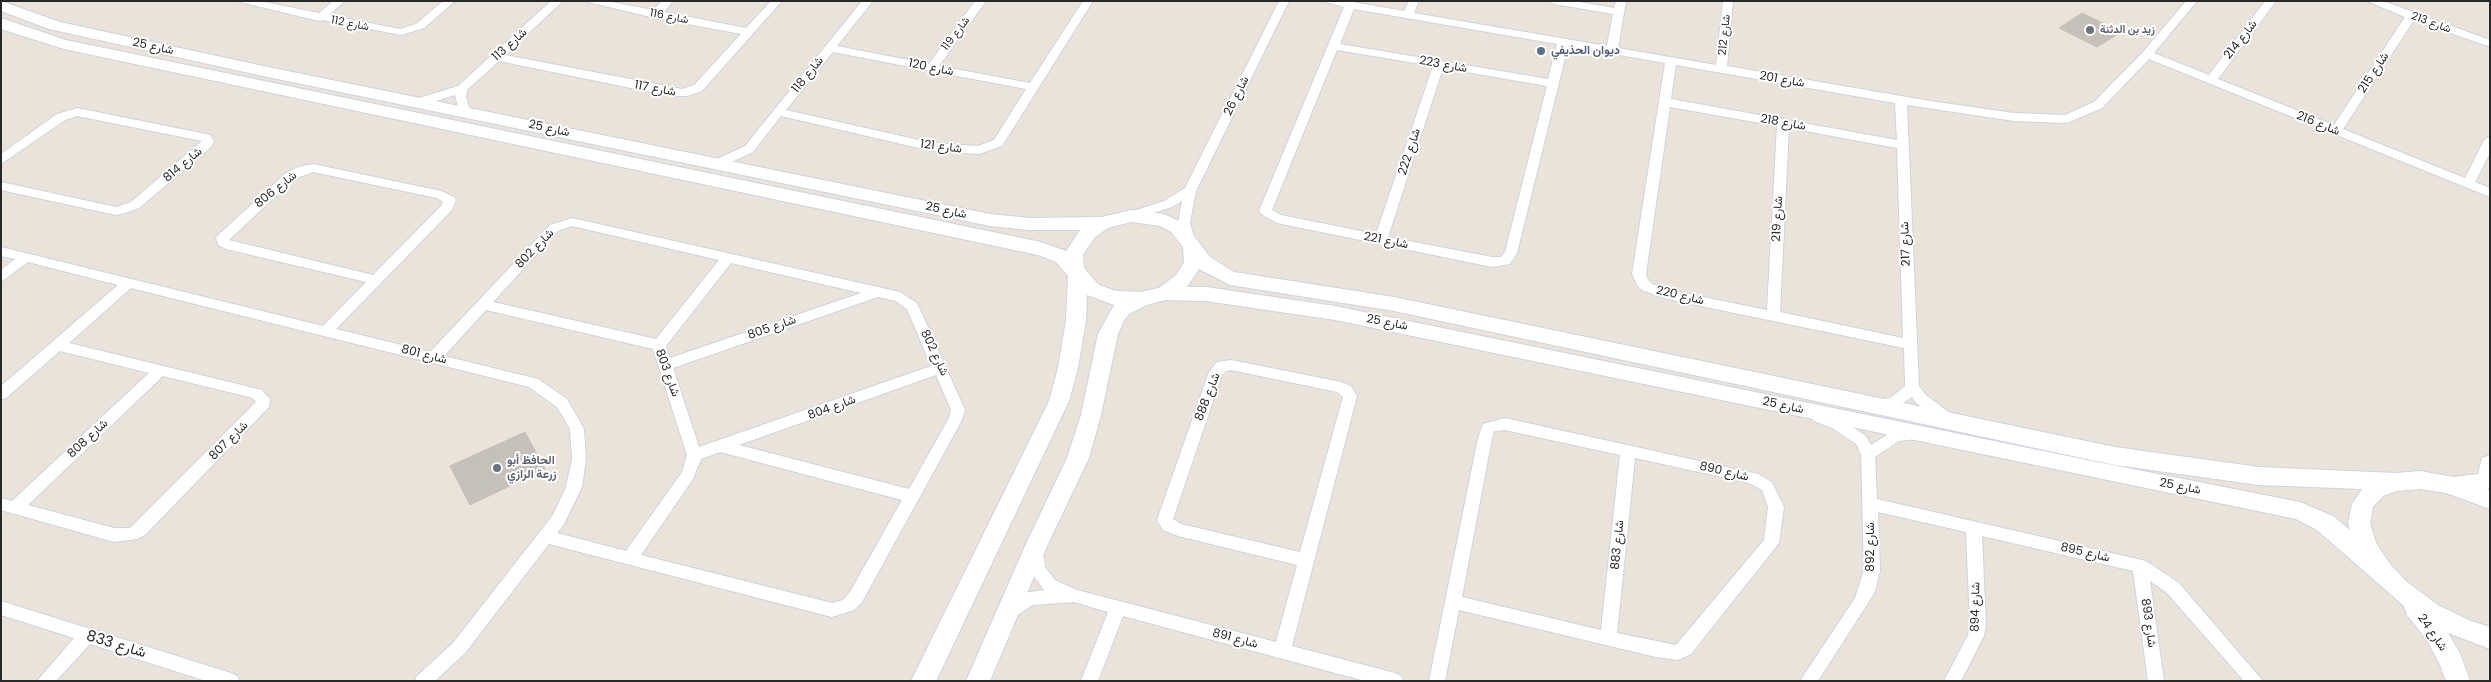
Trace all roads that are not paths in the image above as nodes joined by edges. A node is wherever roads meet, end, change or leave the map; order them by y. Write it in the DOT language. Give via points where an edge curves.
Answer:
graph roads {
  1 [pos="241,1"];
  2 [pos="340,1"];
  3 [pos="450,1"];
  4 [pos="558,1"];
  5 [pos="589,1"];
  6 [pos="668,1"];
  7 [pos="777,1"];
  8 [pos="868,1"];
  9 [pos="981,1"];
  10 [pos="1088,1"];
  11 [pos="1284,1"];
  12 [pos="1327,1"];
  13 [pos="1414,1"];
  14 [pos="1554,1"];
  15 [pos="1728,1"];
  16 [pos="2192,1"];
  17 [pos="2271,1"];
  18 [pos="2372,1"];
  19 [pos="1350,5"];
  20 [pos="1,6"];
  21 [pos="1620,6"];
  22 [pos="655,14"];
  23 [pos="1408,15"];
  24 [pos="2411,16"];
  25 [pos="319,18"];
  26 [pos="1,23"];
  27 [pos="749,32"];
  28 [pos="1563,42"];
  29 [pos="2490,44"];
  30 [pos="1334,46"];
  31 [pos="829,48"];
  32 [pos="1612,50"];
  33 [pos="2147,54"];
  34 [pos="496,57"];
  35 [pos="1671,61"];
  36 [pos="1439,64"];
  37 [pos="931,68"];
  38 [pos="1721,69"];
  39 [pos="2211,80"];
  40 [pos="1552,83"];
  41 [pos="336,86"];
  42 [pos="1033,87"];
  43 [pos="462,89"];
  44 [pos="319,98"];
  45 [pos="1901,100"];
  46 [pos="420,102"];
  47 [pos="1665,102"];
  48 [pos="464,111"];
  49 [pos="778,112"];
  50 [pos="1784,123"];
  51 [pos="2336,131"];
  52 [pos="2490,140"];
  53 [pos="1902,145"];
  54 [pos="748,149"];
  55 [pos="1,160"];
  56 [pos="717,164"];
  57 [pos="758,172"];
  58 [pos="2468,184"];
  59 [pos="1,186"];
  60 [pos="1190,191"];
  61 [pos="2490,192"];
  62 [pos="1130,216"];
  63 [pos="1102,223"];
  64 [pos="1380,240"];
  65 [pos="1190,242"];
  66 [pos="1,251"];
  67 [pos="26,257"];
  68 [pos="728,258"];
  69 [pos="1076,272"];
  70 [pos="1,277"];
  71 [pos="376,280"];
  72 [pos="130,282"];
  73 [pos="879,292"];
  74 [pos="1165,293"];
  75 [pos="1141,299"];
  76 [pos="483,304"];
  77 [pos="1773,315"];
  78 [pos="326,331"];
  79 [pos="1435,333"];
  80 [pos="1576,342"];
  81 [pos="1910,344"];
  82 [pos="57,345"];
  83 [pos="659,345"];
  84 [pos="434,358"];
  85 [pos="666,365"];
  86 [pos="941,368"];
  87 [pos="160,371"];
  88 [pos="1912,387"];
  89 [pos="1,394"];
  90 [pos="1877,405"];
  91 [pos="1798,409"];
  92 [pos="1950,420"];
  93 [pos="1931,435"];
  94 [pos="723,447"];
  95 [pos="1628,451"];
  96 [pos="1868,454"];
  97 [pos="694,455"];
  98 [pos="2490,464"];
  99 [pos="2396,482"];
  100 [pos="2447,484"];
  101 [pos="912,496"];
  102 [pos="2490,500"];
  103 [pos="1871,504"];
  104 [pos="8,506"];
  105 [pos="1974,528"];
  106 [pos="546,536"];
  107 [pos="1036,546"];
  108 [pos="630,558"];
  109 [pos="1305,560"];
  110 [pos="2140,566"];
  111 [pos="2382,570"];
  112 [pos="2399,589"];
  113 [pos="1075,596"];
  114 [pos="1454,602"];
  115 [pos="1,608"];
  116 [pos="1118,608"];
  117 [pos="1009,612"];
  118 [pos="87,636"];
  119 [pos="1608,638"];
  120 [pos="2490,638"];
  121 [pos="459,648"];
  122 [pos="1282,651"];
  123 [pos="45,681"];
  124 [pos="231,681"];
  125 [pos="423,681"];
  126 [pos="440,681"];
  127 [pos="923,681"];
  128 [pos="978,681"];
  129 [pos="1089,681"];
  130 [pos="1395,681"];
  131 [pos="1437,681"];
  132 [pos="1808,681"];
  133 [pos="1952,681"];
  134 [pos="2156,681"];
  135 [pos="2255,681"];
  136 [pos="2458,681"];
  1 -- 25 [label="street, شارع 112"];
  2 -- 25 [label="street"];
  3 -- 25 [label="street, شارع 112" via="420,26 401,32"];
  4 -- 34 [label="street, شارع 113"];
  5 -- 22 [label="street, شارع 116"];
  6 -- 22 [label="street"];
  7 -- 27 [label="street, شارع 117"];
  8 -- 31 [label="street, شارع 118"];
  9 -- 37 [label="street, شارع 119"];
  10 -- 42 [label="street, شارع 121"];
  11 -- 60 [label="street, شارع 26"];
  12 -- 19 [label="street, شارع 201"];
  13 -- 23 [label="street"];
  14 -- 21 [label="street"];
  15 -- 38 [label="street, شارع 212"];
  16 -- 33 [label="street, شارع 201"];
  17 -- 39 [label="street, شارع 214"];
  18 -- 24 [label="street, شارع 213"];
  19 -- 23 [label="street, شارع 201"];
  19 -- 30 [label="street, شارع 221"];
  20 -- 41 [label="street, شارع 25" via="84,32"];
  21 -- 32 [label="street"];
  22 -- 27 [label="street, شارع 116"];
  23 -- 28 [label="street, شارع 201"];
  24 -- 29 [label="street, شارع 213"];
  24 -- 51 [label="street, شارع 215"];
  26 -- 44 [label="street, شارع 25" via="64,44"];
  27 -- 34 [label="street, شارع 117" via="698,88 683,93"];
  28 -- 32 [label="street, شارع 201"];
  28 -- 40 [label="street, شارع 221"];
  30 -- 36 [label="street, شارع 223"];
  30 -- 64 [label="street, شارع 221" via="1265,211 1277,219"];
  31 -- 37 [label="street, شارع 120"];
  31 -- 49 [label="street, شارع 118"];
  32 -- 35 [label="street, شارع 201"];
  33 -- 39 [label="street, شارع 216"];
  33 -- 45 [label="street, شارع 201" via="2098,105 2067,119 2014,117"];
  34 -- 43 [label="street, شارع 113"];
  35 -- 38 [label="street, شارع 201"];
  35 -- 47 [label="street, شارع 220"];
  36 -- 40 [label="street, شارع 223"];
  36 -- 64 [label="street, شارع 222"];
  37 -- 42 [label="street, شارع 120"];
  38 -- 45 [label="street, شارع 201"];
  39 -- 51 [label="street, شارع 216"];
  40 -- 64 [label="street, شارع 221" via="1511,252 1505,261 1492,262"];
  41 -- 44 [label="street" via="325,90"];
  41 -- 46 [label="street, شارع 25"];
  42 -- 49 [label="street, شارع 121" via="998,143 979,150 932,147"];
  43 -- 46 [label="street, شارع 113"];
  43 -- 48 [label="street" via="460,97"];
  44 -- 69 [label="street, شارع 25" via="1041,249 1064,257"];
  45 -- 53 [label="street, شارع 217"];
  46 -- 48 [label="street, شارع 25"];
  47 -- 50 [label="street, شارع 218"];
  47 -- 77 [label="street, شارع 220" via="1639,274 1642,282 1655,291"];
  48 -- 56 [label="street, شارع 25"];
  49 -- 54 [label="street, شارع 118"];
  50 -- 53 [label="street, شارع 218"];
  50 -- 77 [label="street, شارع 219"];
  51 -- 58 [label="street, شارع 216"];
  52 -- 58 [label="street"];
  53 -- 81 [label="street, شارع 217"];
  54 -- 56 [label="street, شارع 118"];
  54 -- 57 [label="street" via="750,164"];
  55 -- 59 [label="street, شارع 814" via="61,117 77,112 208,141 135,205 125,210 116,211"];
  56 -- 57 [label="street, شارع 25"];
  57 -- 63 [label="street, شارع 25" via="990,220 1030,224"];
  58 -- 61 [label="street, شارع 216"];
  60 -- 62 [label="street" via="1168,204"];
  60 -- 65 [label="street, شارع 26" via="1184,222"];
  62 -- 63 [label="street"];
  62 -- 65 [label="street" via="1164,220 1178,228"];
  63 -- 69 [label="street" via="1079,243 1074,255"];
  65 -- 74 [label="street" via="1193,263 1183,280"];
  65 -- 80 [label="street, شارع 25" via="1210,268 1230,278 1394,304"];
  66 -- 67 [label="street, شارع 801"];
  67 -- 70 [label="street"];
  67 -- 72 [label="street, شارع 801"];
  68 -- 73 [label="street, شارع 802"];
  68 -- 76 [label="street, شارع 802" via="572,222 554,228"];
  68 -- 83 [label="street"];
  69 -- 75 [label="street" via="1092,290 1115,298"];
  69 -- 127 [label="street" via="1076,320 1059,401"];
  71 -- 71 [label="street, شارع 806" via="448,207 450,200 447,197 313,168 290,176 222,237 223,242 230,246"];
  71 -- 78 [label="street, شارع 806"];
  72 -- 78 [label="street, شارع 801"];
  72 -- 82 [label="street"];
  73 -- 85 [label="street, شارع 805"];
  73 -- 86 [label="street, شارع 802" via="900,297 912,306"];
  74 -- 75 [label="street"];
  74 -- 79 [label="street, شارع 25" via="1206,294 1335,313"];
  75 -- 107 [label="street" via="1122,309 1114,318 1078,458"];
  76 -- 83 [label="street, شارع 803"];
  76 -- 84 [label="street, شارع 802"];
  77 -- 81 [label="street, شارع 220"];
  78 -- 84 [label="street, شارع 801"];
  79 -- 80 [label="street" via="1452,330 1570,355 1579,350"];
  79 -- 91 [label="street, شارع 25"];
  80 -- 90 [label="street, شارع 25"];
  81 -- 88 [label="street, شارع 217"];
  82 -- 87 [label="street, شارع 807"];
  82 -- 89 [label="street"];
  83 -- 85 [label="street, شارع 803"];
  84 -- 106 [label="street, شارع 801" via="533,383 562,403 577,429 580,459 574,487"];
  85 -- 97 [label="street, شارع 803"];
  86 -- 94 [label="street, شارع 804"];
  86 -- 101 [label="street, شارع 802" via="958,410"];
  87 -- 104 [label="street, شارع 808"];
  87 -- 104 [label="street, شارع 807" via="257,394 264,403 140,530 132,534 114,535"];
  88 -- 90 [label="street" via="1893,403"];
  88 -- 92 [label="street" via="1934,411"];
  90 -- 91 [label="street" via="1857,405 1804,395 1795,396 1792,400"];
  90 -- 92 [label="street, شارع 25"];
  91 -- 93 [label="street, شارع 25"];
  91 -- 96 [label="street" via="1837,424 1861,440"];
  92 -- 99 [label="street, شارع 25" via="2161,464 2259,476"];
  93 -- 96 [label="street" via="1896,435"];
  93 -- 111 [label="street, شارع 25" via="2300,511 2325,523"];
  94 -- 97 [label="street, شارع 804"];
  94 -- 101 [label="street, شارع 804"];
  95 -- 114 [label="street, شارع 890" via="1505,424 1488,428"];
  95 -- 119 [label="street, شارع 883"];
  95 -- 119 [label="street, شارع 890" via="1760,481 1773,497 1776,508 1774,532 1771,543 1684,649 1670,653"];
  96 -- 103 [label="street, شارع 892"];
  97 -- 108 [label="street" via="688,475"];
  98 -- 100 [label="street" via="2488,479 2482,482 2475,485"];
  99 -- 100 [label="street" via="2420,480"];
  99 -- 111 [label="street" via="2376,490 2363,504 2359,523 2365,546"];
  100 -- 102 [label="street"];
  101 -- 108 [label="street, شارع 802" via="856,597 841,609 824,608"];
  103 -- 105 [label="street, شارع 895"];
  103 -- 132 [label="street, شارع 892" via="1872,570 1867,592"];
  105 -- 110 [label="street, شارع 895"];
  105 -- 133 [label="street, شارع 894" via="1978,625 1976,636"];
  106 -- 108 [label="street, شارع 802"];
  106 -- 121 [label="street, شارع 801"];
  107 -- 113 [label="street, شارع 891" via="1037,569 1050,585"];
  107 -- 117 [label="street"];
  109 -- 109 [label="street, شارع 888" via="1350,400 1349,392 1341,387 1222,366 1216,372 1165,520 1178,530"];
  109 -- 122 [label="street, شارع 888"];
  110 -- 134 [label="street, شارع 893"];
  110 -- 135 [label="street, شارع 895" via="2173,588"];
  111 -- 112 [label="street"];
  112 -- 120 [label="street" via="2430,612 2465,630"];
  112 -- 136 [label="street, شارع 24" via="2435,632"];
  113 -- 116 [label="street, شارع 891"];
  113 -- 117 [label="street, شارع 891" via="1029,598"];
  114 -- 119 [label="street, شارع 890"];
  114 -- 131 [label="street, شارع 890"];
  115 -- 118 [label="street, شارع 833"];
  116 -- 122 [label="street, شارع 891"];
  116 -- 129 [label="street"];
  117 -- 128 [label="street"];
  118 -- 123 [label="street"];
  118 -- 124 [label="street, شارع 833"];
  121 -- 125 [label="street, شارع 801"];
  121 -- 126 [label="street, شارع 801"];
  122 -- 130 [label="street, شارع 891"];
}
